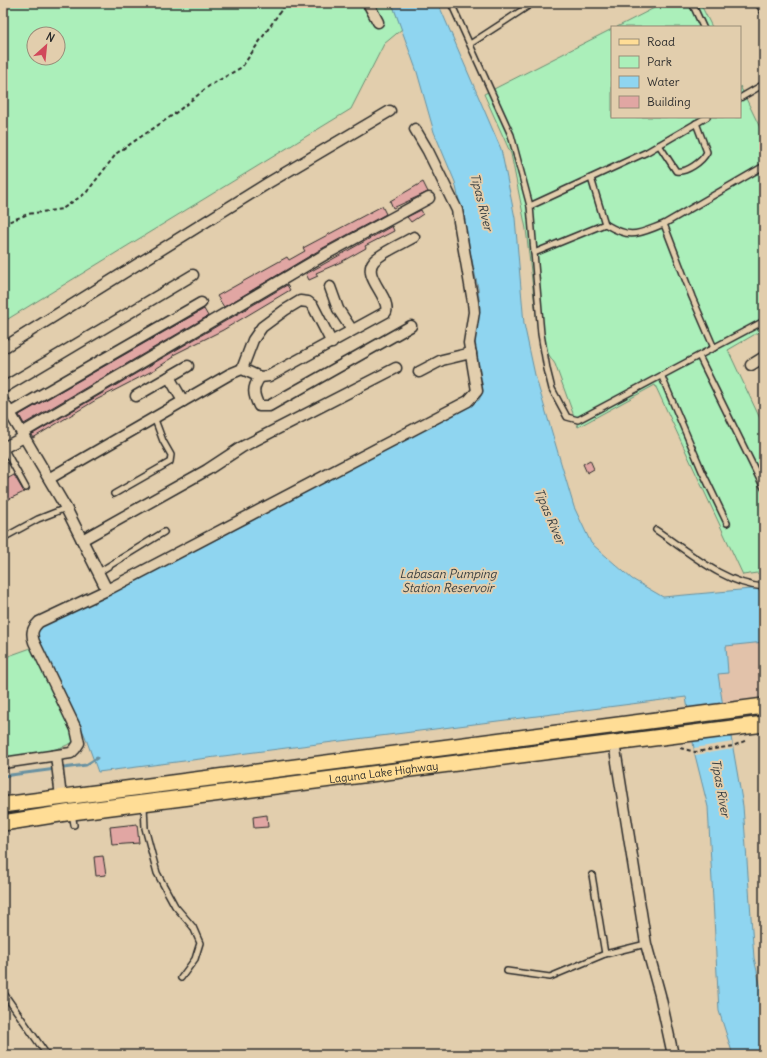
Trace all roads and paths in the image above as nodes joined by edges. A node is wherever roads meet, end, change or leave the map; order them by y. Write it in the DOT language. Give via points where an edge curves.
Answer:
graph roads {
  1 [pos="286,3"];
  2 [pos="368,3"];
  3 [pos="451,3"];
  4 [pos="533,3"];
  5 [pos="692,3"];
  6 [pos="758,3"];
  7 [pos="764,13"];
  8 [pos="378,22"];
  9 [pos="703,26"];
  10 [pos="470,44"];
  11 [pos="764,84"];
  12 [pos="741,97"];
  13 [pos="390,111"];
  14 [pos="705,118"];
  15 [pos="696,123"];
  16 [pos="415,129"];
  17 [pos="660,145"];
  18 [pos="764,166"];
  19 [pos="591,178"];
  20 [pos="429,198"];
  21 [pos="530,206"];
  22 [pos="3,224"];
  23 [pos="605,224"];
  24 [pos="664,224"];
  25 [pos="414,237"];
  26 [pos="534,254"];
  27 [pos="193,275"];
  28 [pos="330,287"];
  29 [pos="201,303"];
  30 [pos="764,321"];
  31 [pos="411,326"];
  32 [pos="352,330"];
  33 [pos="332,343"];
  34 [pos="3,348"];
  35 [pos="714,348"];
  36 [pos="471,353"];
  37 [pos="699,356"];
  38 [pos="764,357"];
  39 [pos="751,365"];
  40 [pos="188,366"];
  41 [pos="396,368"];
  42 [pos="242,369"];
  43 [pos="419,372"];
  44 [pos="169,377"];
  45 [pos="260,377"];
  46 [pos="662,377"];
  47 [pos="3,388"];
  48 [pos="136,396"];
  49 [pos="3,401"];
  50 [pos="183,401"];
  51 [pos="10,413"];
  52 [pos="154,417"];
  53 [pos="23,435"];
  54 [pos="4,448"];
  55 [pos="50,478"];
  56 [pos="26,488"];
  57 [pos="764,488"];
  58 [pos="114,494"];
  59 [pos="66,508"];
  60 [pos="727,523"];
  61 [pos="656,530"];
  62 [pos="164,532"];
  63 [pos="3,538"];
  64 [pos="82,540"];
  65 [pos="98,572"];
  66 [pos="764,587"];
  67 [pos="107,590"];
  68 [pos="764,706"];
  69 [pos="764,724"];
  70 [pos="748,739"];
  71 [pos="614,743"];
  72 [pos="695,752"];
  73 [pos="56,760"];
  74 [pos="3,763"];
  75 [pos="257,772"];
  76 [pos="259,788"];
  77 [pos="61,793"];
  78 [pos="144,803"];
  79 [pos="3,805"];
  80 [pos="3,823"];
  81 [pos="592,875"];
  82 [pos="646,944"];
  83 [pos="605,954"];
  84 [pos="507,971"];
  85 [pos="182,978"];
  86 [pos="3,992"];
  87 [pos="47,1055"];
  88 [pos="673,1055"];
  1 -- 22 [label="path" via="242,67 209,86 173,115 117,153 86,193 62,209 28,214"];
  2 -- 8 [label="street"];
  3 -- 10 [label="lane"];
  4 -- 10 [label="lane"];
  5 -- 9 [label="lane"];
  6 -- 7 [label="lane"];
  10 -- 21 [label="lane" via="511,135"];
  11 -- 12 [label="lane"];
  13 -- 34 [label="street" via="268,183"];
  14 -- 15 [label="lane"];
  15 -- 17 [label="lane"];
  15 -- 17 [label="lane" via="707,152 704,157 684,170 676,171"];
  16 -- 36 [label="street" via="457,210 474,312 469,342"];
  17 -- 19 [label="lane"];
  18 -- 24 [label="lane"];
  19 -- 21 [label="lane"];
  19 -- 23 [label="lane"];
  20 -- 53 [label="street" via="326,254"];
  21 -- 26 [label="lane"];
  23 -- 24 [label="lane" via="627,234"];
  23 -- 26 [label="lane"];
  24 -- 35 [label="lane"];
  25 -- 32 [label="street" via="374,261 371,271 387,305 386,312"];
  26 -- 46 [label="lane" via="541,334 547,369 552,389 567,417 578,420"];
  27 -- 47 [label="street"];
  28 -- 32 [label="street" via="338,309"];
  29 -- 51 [label="street"];
  30 -- 35 [label="lane"];
  31 -- 45 [label="street" via="269,406 260,406 253,392"];
  32 -- 33 [label="street"];
  33 -- 42 [label="street" via="313,306 308,302 300,302 285,310 257,333"];
  33 -- 45 [label="street" via="269,376"];
  35 -- 37 [label="lane"];
  36 -- 43 [label="street" via="442,360"];
  36 -- 67 [label="street" via="478,391 468,402"];
  37 -- 46 [label="lane"];
  37 -- 57 [label="lane"];
  38 -- 39 [label="street"];
  40 -- 44 [label="street"];
  41 -- 64 [label="street" via="242,447 207,470"];
  42 -- 45 [label="street"];
  42 -- 50 [label="street"];
  44 -- 48 [label="street"];
  44 -- 50 [label="street"];
  46 -- 60 [label="lane"];
  49 -- 51 [label="street"];
  50 -- 52 [label="street"];
  51 -- 53 [label="street"];
  52 -- 55 [label="street"];
  52 -- 58 [label="lane" via="171,455 170,462"];
  53 -- 54 [label="street"];
  53 -- 55 [label="street"];
  54 -- 56 [label="lane"];
  55 -- 59 [label="street"];
  59 -- 63 [label="lane" via="38,519"];
  59 -- 64 [label="street"];
  61 -- 66 [label="lane" via="720,573 754,586"];
  62 -- 65 [label="lane"];
  64 -- 65 [label="street"];
  65 -- 67 [label="street"];
  67 -- 73 [label="street" via="39,622 31,634 78,735 79,743 76,749"];
  68 -- 75 [label="main road, Laguna Lake Highway"];
  69 -- 71 [label="main road, Laguna Lake Highway"];
  70 -- 72 [label="path" via="733,746"];
  71 -- 76 [label="main road, Laguna Lake Highway"];
  71 -- 82 [label="street"];
  73 -- 74 [label="street"];
  73 -- 77 [label="street"];
  75 -- 76 [label="main road"];
  75 -- 77 [label="main road, Laguna Lake Highway"];
  76 -- 78 [label="main road, Laguna Lake Highway"];
  77 -- 79 [label="main road, Laguna Lake Highway"];
  78 -- 80 [label="main road, Laguna Lake Highway" via="73,819"];
  78 -- 85 [label="lane" via="145,828 157,873 174,906 193,927 200,943 195,959"];
  81 -- 83 [label="lane"];
  82 -- 83 [label="lane"];
  82 -- 88 [label="street"];
  83 -- 84 [label="lane" via="550,977"];
  86 -- 87 [label="lane"];
}
